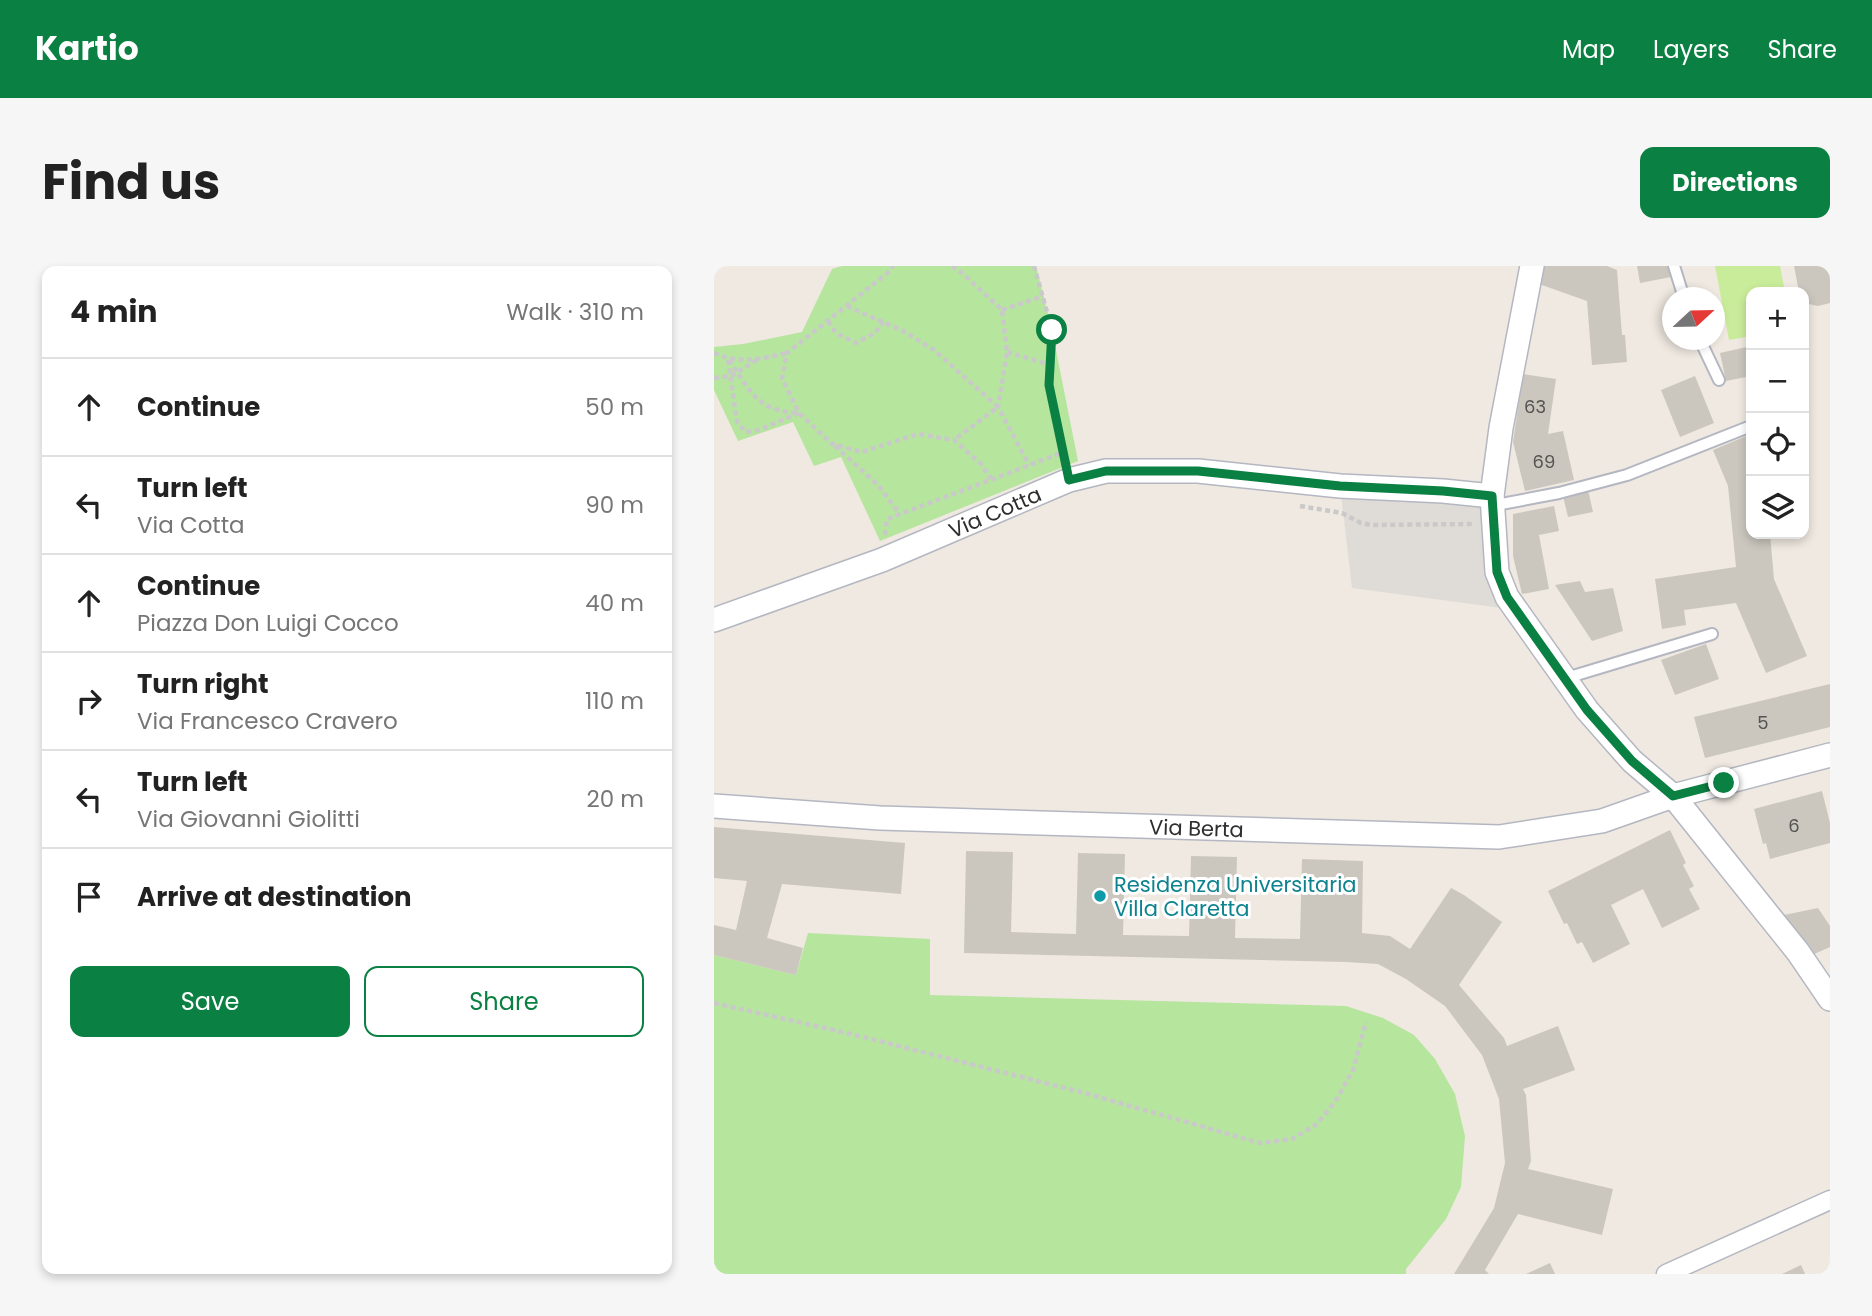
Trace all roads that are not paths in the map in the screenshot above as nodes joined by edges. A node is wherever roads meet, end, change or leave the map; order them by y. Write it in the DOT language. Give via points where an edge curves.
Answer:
graph roads {
  1 [pos="1532,266"];
  2 [pos="1674,266"];
  3 [pos="1681,287"];
  4 [pos="1705,350"];
  5 [pos="1719,380"];
  6 [pos="1746,428"];
  7 [pos="1492,501"];
  8 [pos="714,620"];
  9 [pos="1712,634"];
  10 [pos="1563,679"];
  11 [pos="1830,755"];
  12 [pos="1673,796"];
  13 [pos="714,806"];
  14 [pos="1830,999"];
  15 [pos="1830,1200"];
  16 [pos="1665,1274"];
  1 -- 7 [label="street" via="1500,428"];
  2 -- 3 [label="lane"];
  4 -- 5 [label="lane"];
  6 -- 7 [label="lane" via="1627,475 1559,494"];
  7 -- 8 [label="street, Via Cotta" via="1443,491 1371,489 1245,475 1106,471 1069,480 882,560"];
  7 -- 10 [label="street" via="1497,572 1512,604"];
  9 -- 10 [label="lane"];
  10 -- 12 [label="street" via="1609,737"];
  11 -- 12 [label="street, Via Berta"];
  12 -- 13 [label="street, Via Berta" via="1602,821 1499,837 880,818"];
  12 -- 14 [label="street"];
  15 -- 16 [label="street"];
}
